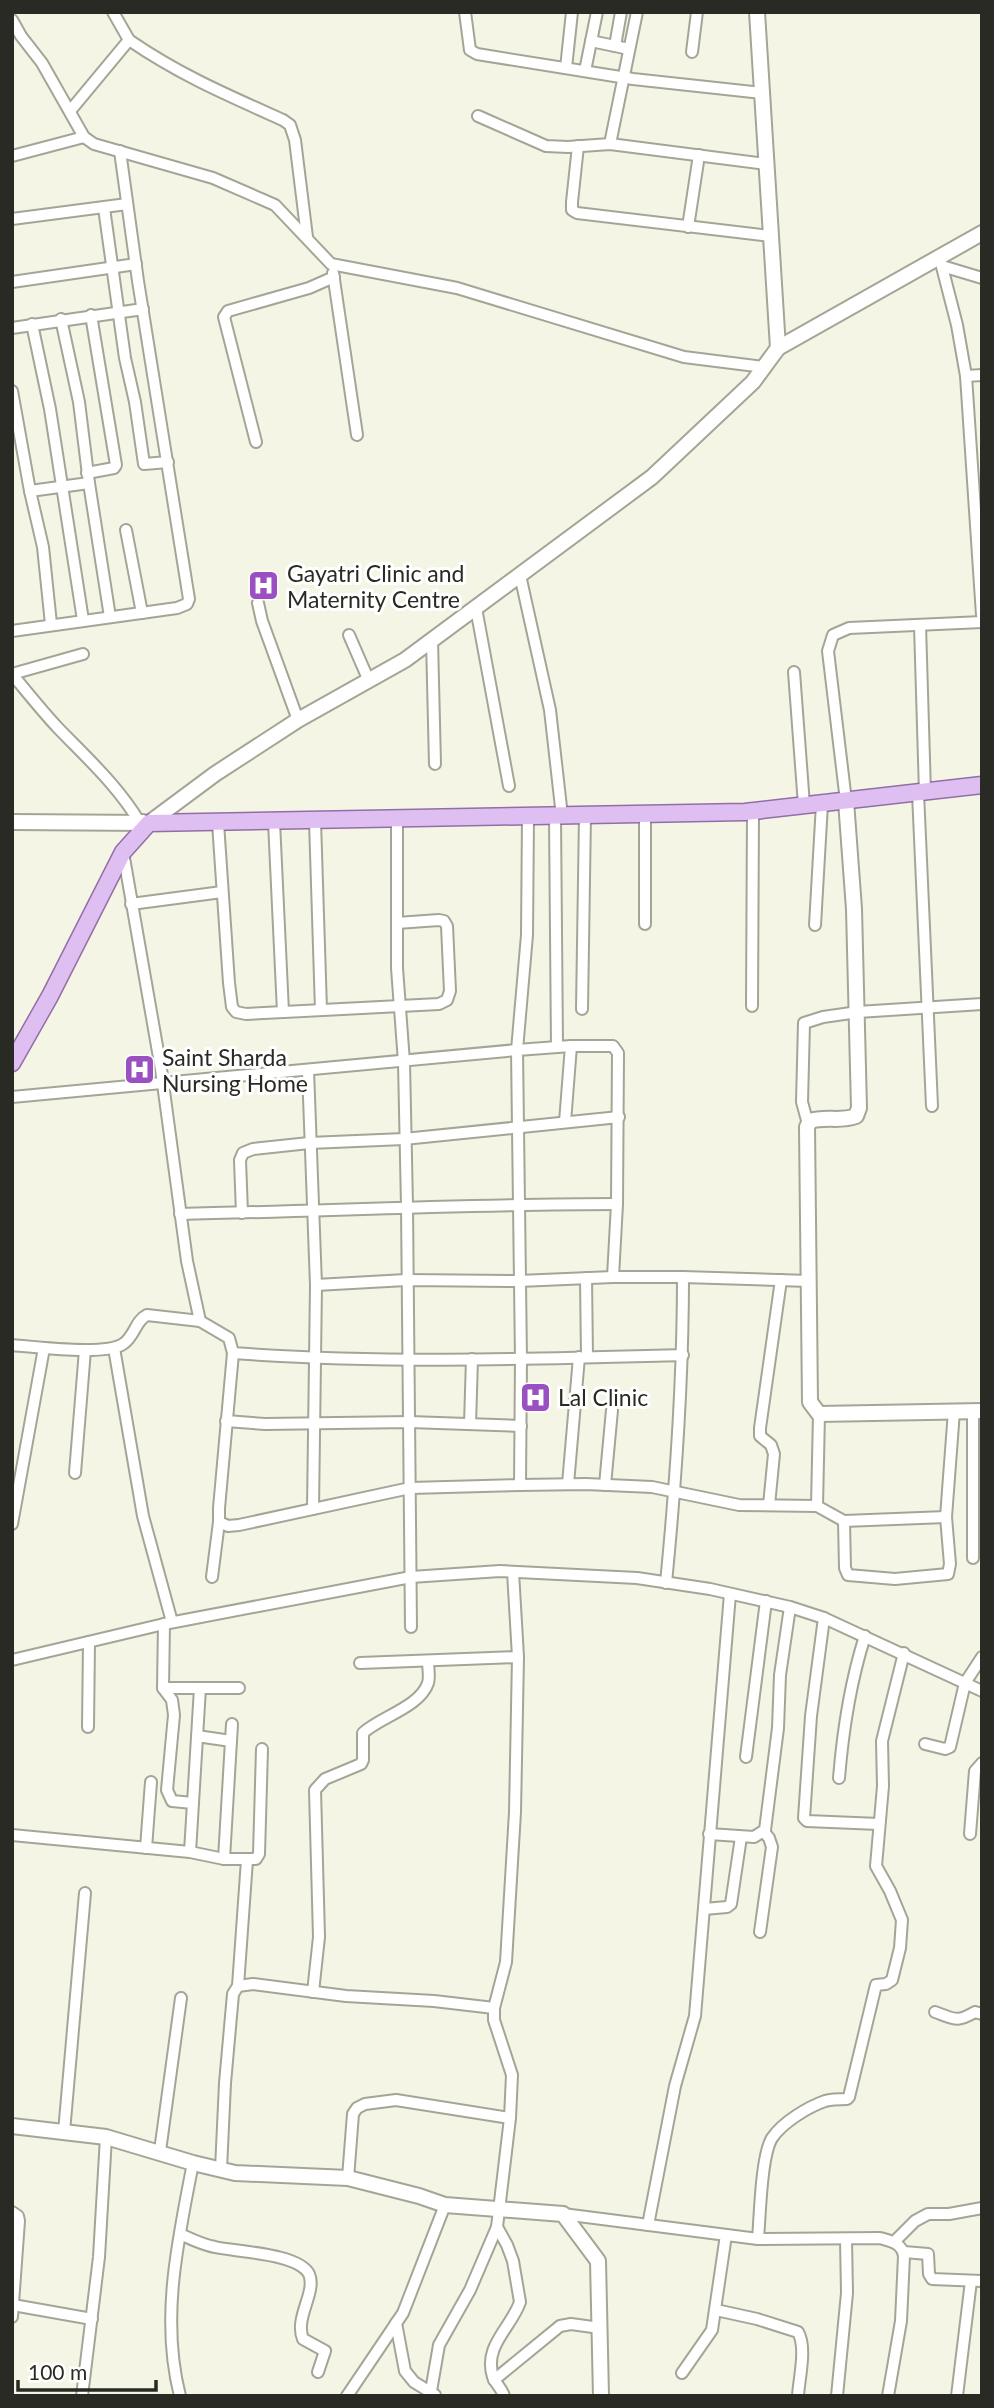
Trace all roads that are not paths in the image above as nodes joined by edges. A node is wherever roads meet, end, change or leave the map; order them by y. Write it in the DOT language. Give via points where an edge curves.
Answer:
graph roads {
  1 [pos="113,12"];
  2 [pos="465,12"];
  3 [pos="572,12"];
  4 [pos="597,12"];
  5 [pos="621,12"];
  6 [pos="637,12"];
  7 [pos="697,12"];
  8 [pos="757,12"];
  9 [pos="12,20"];
  10 [pos="129,40"];
  11 [pos="591,41"];
  12 [pos="615,46"];
  13 [pos="629,49"];
  14 [pos="692,52"];
  15 [pos="566,68"];
  16 [pos="585,71"];
  17 [pos="623,77"];
  18 [pos="762,93"];
  19 [pos="70,111"];
  20 [pos="478,116"];
  21 [pos="84,137"];
  22 [pos="610,145"];
  23 [pos="578,146"];
  24 [pos="120,151"];
  25 [pos="699,155"];
  26 [pos="12,156"];
  27 [pos="766,164"];
  28 [pos="127,204"];
  29 [pos="104,208"];
  30 [pos="12,219"];
  31 [pos="688,227"];
  32 [pos="982,233"];
  33 [pos="770,236"];
  34 [pos="307,237"];
  35 [pos="941,262"];
  36 [pos="136,264"];
  37 [pos="331,264"];
  38 [pos="113,268"];
  39 [pos="334,277"];
  40 [pos="982,278"];
  41 [pos="12,282"];
  42 [pos="143,309"];
  43 [pos="120,312"];
  44 [pos="91,315"];
  45 [pos="61,320"];
  46 [pos="32,324"];
  47 [pos="12,328"];
  48 [pos="778,348"];
  49 [pos="764,367"];
  50 [pos="982,375"];
  51 [pos="966,376"];
  52 [pos="12,391"];
  53 [pos="15,423"];
  54 [pos="357,435"];
  55 [pos="256,442"];
  56 [pos="168,462"];
  57 [pos="88,478"];
  58 [pos="61,487"];
  59 [pos="30,491"];
  60 [pos="127,530"];
  61 [pos="520,575"];
  62 [pos="981,579"];
  63 [pos="258,603"];
  64 [pos="476,607"];
  65 [pos="142,613"];
  66 [pos="982,615"];
  67 [pos="110,617"];
  68 [pos="83,620"];
  69 [pos="982,622"];
  70 [pos="51,624"];
  71 [pos="920,625"];
  72 [pos="12,631"];
  73 [pos="349,635"];
  74 [pos="432,640"];
  75 [pos="83,654"];
  76 [pos="794,672"];
  77 [pos="12,674"];
  78 [pos="369,681"];
  79 [pos="298,720"];
  80 [pos="435,764"];
  81 [pos="982,785"];
  82 [pos="509,786"];
  83 [pos="921,793"];
  84 [pos="846,801"];
  85 [pos="822,804"];
  86 [pos="804,806"];
  87 [pos="753,811"];
  88 [pos="645,813"];
  89 [pos="585,815"];
  90 [pos="528,816"];
  91 [pos="559,816"];
  92 [pos="397,819"];
  93 [pos="315,821"];
  94 [pos="12,822"];
  95 [pos="274,822"];
  96 [pos="145,823"];
  97 [pos="218,823"];
  98 [pos="123,852"];
  99 [pos="222,892"];
  100 [pos="131,904"];
  101 [pos="397,923"];
  102 [pos="645,924"];
  103 [pos="815,925"];
  104 [pos="982,1004"];
  105 [pos="398,1006"];
  106 [pos="752,1006"];
  107 [pos="927,1006"];
  108 [pos="583,1009"];
  109 [pos="321,1010"];
  110 [pos="283,1012"];
  111 [pos="858,1012"];
  112 [pos="571,1046"];
  113 [pos="557,1047"];
  114 [pos="517,1051"];
  115 [pos="404,1062"];
  116 [pos="12,1063"];
  117 [pos="308,1070"];
  118 [pos="163,1083"];
  119 [pos="12,1097"];
  120 [pos="932,1107"];
  121 [pos="619,1117"];
  122 [pos="565,1122"];
  123 [pos="808,1124"];
  124 [pos="517,1126"];
  125 [pos="404,1139"];
  126 [pos="309,1143"];
  127 [pos="617,1204"];
  128 [pos="407,1206"];
  129 [pos="518,1206"];
  130 [pos="314,1212"];
  131 [pos="242,1213"];
  132 [pos="180,1214"];
  133 [pos="613,1277"];
  134 [pos="683,1277"];
  135 [pos="586,1278"];
  136 [pos="406,1280"];
  137 [pos="781,1280"];
  138 [pos="519,1281"];
  139 [pos="809,1281"];
  140 [pos="316,1286"];
  141 [pos="200,1321"];
  142 [pos="12,1345"];
  143 [pos="44,1348"];
  144 [pos="114,1348"];
  145 [pos="85,1350"];
  146 [pos="233,1353"];
  147 [pos="683,1355"];
  148 [pos="583,1357"];
  149 [pos="315,1359"];
  150 [pos="409,1359"];
  151 [pos="472,1359"];
  152 [pos="522,1359"];
  153 [pos="612,1410"];
  154 [pos="977,1411"];
  155 [pos="954,1412"];
  156 [pos="819,1414"];
  157 [pos="226,1421"];
  158 [pos="410,1422"];
  159 [pos="314,1423"];
  160 [pos="470,1424"];
  161 [pos="521,1426"];
  162 [pos="75,1473"];
  163 [pos="568,1484"];
  164 [pos="520,1485"];
  165 [pos="605,1485"];
  166 [pos="410,1488"];
  167 [pos="675,1490"];
  168 [pos="769,1505"];
  169 [pos="817,1506"];
  170 [pos="313,1509"];
  171 [pos="946,1517"];
  172 [pos="844,1521"];
  173 [pos="219,1522"];
  174 [pos="12,1524"];
  175 [pos="973,1558"];
  176 [pos="513,1572"];
  177 [pos="212,1577"];
  178 [pos="411,1577"];
  179 [pos="666,1583"];
  180 [pos="730,1594"];
  181 [pos="766,1601"];
  182 [pos="790,1607"];
  183 [pos="824,1618"];
  184 [pos="168,1623"];
  185 [pos="411,1626"];
  186 [pos="865,1636"];
  187 [pos="89,1642"];
  188 [pos="904,1653"];
  189 [pos="518,1657"];
  190 [pos="982,1657"];
  191 [pos="12,1660"];
  192 [pos="428,1661"];
  193 [pos="360,1663"];
  194 [pos="965,1683"];
  195 [pos="163,1688"];
  196 [pos="200,1688"];
  197 [pos="239,1688"];
  198 [pos="982,1690"];
  199 [pos="232,1724"];
  200 [pos="88,1727"];
  201 [pos="197,1736"];
  202 [pos="231,1741"];
  203 [pos="925,1744"];
  204 [pos="262,1749"];
  205 [pos="746,1757"];
  206 [pos="982,1763"];
  207 [pos="839,1778"];
  208 [pos="151,1782"];
  209 [pos="192,1803"];
  210 [pos="879,1824"];
  211 [pos="764,1832"];
  212 [pos="709,1834"];
  213 [pos="970,1834"];
  214 [pos="12,1835"];
  215 [pos="741,1837"];
  216 [pos="146,1849"];
  217 [pos="190,1852"];
  218 [pos="224,1858"];
  219 [pos="247,1860"];
  220 [pos="85,1893"];
  221 [pos="704,1909"];
  222 [pos="760,1932"];
  223 [pos="238,1986"];
  224 [pos="313,1992"];
  225 [pos="181,1998"];
  226 [pos="494,2008"];
  227 [pos="935,2012"];
  228 [pos="982,2014"];
  229 [pos="510,2118"];
  230 [pos="12,2126"];
  231 [pos="64,2132"];
  232 [pos="106,2137"];
  233 [pos="160,2151"];
  234 [pos="193,2163"];
  235 [pos="221,2169"];
  236 [pos="348,2178"];
  237 [pos="445,2205"];
  238 [pos="982,2207"];
  239 [pos="12,2212"];
  240 [pos="563,2214"];
  241 [pos="497,2217"];
  242 [pos="648,2225"];
  243 [pos="180,2234"];
  244 [pos="726,2235"];
  245 [pos="758,2239"];
  246 [pos="846,2239"];
  247 [pos="894,2242"];
  248 [pos="904,2252"];
  249 [pos="976,2281"];
  250 [pos="13,2305"];
  251 [pos="716,2310"];
  252 [pos="12,2317"];
  253 [pos="92,2319"];
  254 [pos="397,2323"];
  255 [pos="600,2328"];
  256 [pos="318,2372"];
  257 [pos="682,2373"];
  258 [pos="494,2380"];
  259 [pos="434,2393"];
  260 [pos="82,2396"];
  261 [pos="180,2396"];
  262 [pos="347,2396"];
  263 [pos="504,2396"];
  264 [pos="601,2396"];
  265 [pos="798,2396"];
  266 [pos="837,2396"];
  267 [pos="888,2396"];
  268 [pos="957,2396"];
  1 -- 10 [label="street"];
  2 -- 15 [label="street" via="470,50 477,54"];
  3 -- 15 [label="street"];
  4 -- 11 [label="street"];
  5 -- 12 [label="street"];
  6 -- 13 [label="street"];
  7 -- 14 [label="street"];
  8 -- 18 [label="street"];
  9 -- 19 [label="street"];
  10 -- 19 [label="street"];
  10 -- 34 [label="street" via="190,79 290,125"];
  11 -- 12 [label="street"];
  11 -- 16 [label="street"];
  12 -- 13 [label="street"];
  13 -- 17 [label="street"];
  15 -- 16 [label="street"];
  16 -- 17 [label="street"];
  17 -- 18 [label="street"];
  17 -- 22 [label="street"];
  18 -- 27 [label="street"];
  19 -- 21 [label="street"];
  20 -- 23 [label="street" via="537,144"];
  21 -- 24 [label="street"];
  21 -- 26 [label="street"];
  22 -- 23 [label="street"];
  22 -- 25 [label="street"];
  23 -- 31 [label="street" via="572,210"];
  24 -- 28 [label="street"];
  24 -- 34 [label="street" via="239,188 275,205"];
  25 -- 27 [label="street"];
  25 -- 31 [label="street"];
  27 -- 33 [label="street"];
  28 -- 29 [label="street"];
  28 -- 36 [label="street"];
  29 -- 30 [label="street"];
  29 -- 38 [label="street"];
  31 -- 33 [label="street"];
  32 -- 35 [label="street"];
  33 -- 48 [label="street"];
  34 -- 37 [label="street"];
  35 -- 40 [label="street"];
  35 -- 48 [label="street"];
  35 -- 51 [label="street"];
  36 -- 38 [label="street"];
  36 -- 42 [label="street"];
  37 -- 39 [label="street"];
  37 -- 49 [label="street" via="457,288 684,357"];
  38 -- 41 [label="street"];
  38 -- 43 [label="street"];
  39 -- 54 [label="street"];
  39 -- 55 [label="street" via="225,314"];
  42 -- 43 [label="street"];
  42 -- 56 [label="street"];
  43 -- 44 [label="street"];
  43 -- 56 [label="street" via="144,464"];
  44 -- 45 [label="street"];
  44 -- 57 [label="street" via="116,465"];
  45 -- 46 [label="street"];
  45 -- 57 [label="street" via="79,402"];
  46 -- 47 [label="street"];
  46 -- 58 [label="street"];
  48 -- 49 [label="street"];
  49 -- 61 [label="street" via="652,477"];
  50 -- 51 [label="street"];
  51 -- 62 [label="street"];
  52 -- 53 [label="street"];
  53 -- 59 [label="street"];
  56 -- 65 [label="street" via="189,598 183,607"];
  57 -- 58 [label="street"];
  57 -- 67 [label="street"];
  58 -- 59 [label="street"];
  58 -- 68 [label="street"];
  59 -- 70 [label="street" via="43,547"];
  60 -- 65 [label="street"];
  61 -- 64 [label="street"];
  61 -- 91 [label="street" via="550,710"];
  62 -- 66 [label="street"];
  63 -- 79 [label="street"];
  64 -- 74 [label="street"];
  64 -- 82 [label="street"];
  65 -- 67 [label="street"];
  67 -- 68 [label="street"];
  68 -- 70 [label="street"];
  69 -- 71 [label="street"];
  70 -- 72 [label="street"];
  71 -- 83 [label="street"];
  71 -- 84 [label="street" via="849,628 833,635 828,651"];
  73 -- 78 [label="street"];
  74 -- 78 [label="street"];
  74 -- 80 [label="street"];
  75 -- 77 [label="street"];
  76 -- 86 [label="street"];
  77 -- 96 [label="street"];
  78 -- 79 [label="street"];
  79 -- 96 [label="street"];
  81 -- 83 [label="main road"];
  83 -- 84 [label="main road"];
  83 -- 107 [label="street"];
  84 -- 85 [label="main road"];
  84 -- 111 [label="street"];
  85 -- 86 [label="main road"];
  85 -- 103 [label="street"];
  86 -- 87 [label="main road"];
  87 -- 88 [label="main road"];
  87 -- 106 [label="street"];
  88 -- 89 [label="main road"];
  88 -- 102 [label="street"];
  89 -- 91 [label="main road"];
  89 -- 108 [label="street"];
  90 -- 91 [label="main road"];
  90 -- 92 [label="main road"];
  90 -- 114 [label="street" via="527,935"];
  91 -- 113 [label="street"];
  92 -- 93 [label="main road"];
  92 -- 101 [label="street"];
  93 -- 95 [label="main road"];
  93 -- 109 [label="street"];
  94 -- 96 [label="street"];
  95 -- 97 [label="main road"];
  95 -- 110 [label="street"];
  96 -- 97 [label="main road"];
  96 -- 98 [label="main road"];
  97 -- 99 [label="street"];
  98 -- 100 [label="street"];
  98 -- 116 [label="main road"];
  99 -- 100 [label="street"];
  99 -- 110 [label="street" via="232,1007 246,1014"];
  100 -- 118 [label="street"];
  101 -- 105 [label="street"];
  101 -- 105 [label="street" via="444,921 450,991 447,1000 439,1004"];
  104 -- 107 [label="street"];
  105 -- 109 [label="street"];
  105 -- 115 [label="street"];
  107 -- 111 [label="street"];
  107 -- 120 [label="street"];
  109 -- 110 [label="street"];
  111 -- 123 [label="street" via="856,1116 818,1118"];
  111 -- 123 [label="street" via="804,1023 802,1102"];
  112 -- 113 [label="street"];
  112 -- 121 [label="street" via="613,1046 618,1053"];
  112 -- 122 [label="street"];
  113 -- 114 [label="street"];
  114 -- 115 [label="street"];
  114 -- 124 [label="street"];
  115 -- 117 [label="street"];
  115 -- 125 [label="street"];
  117 -- 118 [label="street"];
  117 -- 126 [label="street"];
  118 -- 119 [label="street"];
  118 -- 132 [label="street"];
  121 -- 122 [label="street"];
  121 -- 127 [label="street"];
  122 -- 124 [label="street"];
  123 -- 139 [label="street"];
  124 -- 125 [label="street"];
  124 -- 129 [label="street"];
  125 -- 126 [label="street"];
  125 -- 128 [label="street"];
  126 -- 130 [label="street"];
  126 -- 131 [label="street" via="243,1153 239,1166"];
  127 -- 129 [label="street"];
  127 -- 133 [label="street"];
  128 -- 129 [label="street"];
  128 -- 130 [label="street"];
  128 -- 136 [label="street"];
  129 -- 138 [label="street"];
  130 -- 131 [label="street"];
  130 -- 140 [label="street"];
  131 -- 132 [label="street"];
  132 -- 141 [label="street"];
  133 -- 134 [label="street"];
  133 -- 135 [label="street"];
  134 -- 137 [label="street"];
  134 -- 147 [label="street"];
  135 -- 138 [label="street"];
  135 -- 148 [label="street"];
  136 -- 138 [label="street"];
  136 -- 140 [label="street"];
  136 -- 150 [label="street"];
  137 -- 139 [label="street"];
  137 -- 168 [label="street" via="760,1428 760,1436 774,1454"];
  138 -- 152 [label="street"];
  139 -- 156 [label="street" via="810,1402"];
  140 -- 149 [label="street"];
  141 -- 144 [label="street" via="147,1315 128,1340"];
  141 -- 146 [label="street" via="229,1338"];
  142 -- 143 [label="street"];
  143 -- 145 [label="street"];
  143 -- 174 [label="street"];
  144 -- 145 [label="street"];
  144 -- 184 [label="street" via="143,1516"];
  145 -- 162 [label="street"];
  146 -- 149 [label="street"];
  146 -- 157 [label="street"];
  147 -- 148 [label="street"];
  147 -- 167 [label="street"];
  148 -- 152 [label="street"];
  148 -- 163 [label="street"];
  149 -- 150 [label="street"];
  149 -- 159 [label="street"];
  150 -- 151 [label="street"];
  150 -- 158 [label="street"];
  151 -- 152 [label="street"];
  151 -- 160 [label="street"];
  152 -- 161 [label="street"];
  153 -- 165 [label="street"];
  154 -- 155 [label="street"];
  154 -- 175 [label="street"];
  155 -- 156 [label="street"];
  155 -- 171 [label="street"];
  156 -- 169 [label="street"];
  157 -- 159 [label="street"];
  157 -- 173 [label="street"];
  158 -- 159 [label="street"];
  158 -- 160 [label="street"];
  158 -- 166 [label="street"];
  159 -- 170 [label="street"];
  160 -- 161 [label="street"];
  161 -- 164 [label="street"];
  163 -- 164 [label="street"];
  163 -- 165 [label="street"];
  164 -- 166 [label="street"];
  165 -- 167 [label="street"];
  166 -- 170 [label="street"];
  166 -- 178 [label="street"];
  167 -- 168 [label="street" via="739,1505"];
  167 -- 179 [label="street"];
  168 -- 169 [label="street"];
  169 -- 172 [label="street"];
  170 -- 173 [label="street" via="239,1525"];
  171 -- 172 [label="street"];
  171 -- 172 [label="street" via="948,1574 895,1579 847,1574"];
  173 -- 177 [label="street"];
  176 -- 178 [label="street"];
  176 -- 179 [label="street"];
  176 -- 189 [label="street"];
  178 -- 184 [label="street"];
  178 -- 185 [label="street"];
  179 -- 180 [label="street"];
  180 -- 181 [label="street"];
  180 -- 212 [label="street"];
  181 -- 182 [label="street"];
  181 -- 205 [label="street"];
  182 -- 183 [label="street"];
  182 -- 211 [label="street"];
  183 -- 186 [label="street"];
  183 -- 210 [label="street" via="804,1818"];
  184 -- 187 [label="street"];
  184 -- 195 [label="street"];
  186 -- 188 [label="street"];
  186 -- 207 [label="street" via="847,1704"];
  187 -- 191 [label="street"];
  187 -- 200 [label="street"];
  188 -- 194 [label="street"];
  188 -- 210 [label="street" via="883,1741"];
  189 -- 192 [label="street"];
  189 -- 226 [label="street" via="506,1962"];
  190 -- 194 [label="street"];
  192 -- 193 [label="street"];
  192 -- 224 [label="street" via="428,1683 421,1694 363,1733 360,1764 326,1779 315,1790 319,1937"];
  194 -- 198 [label="street"];
  194 -- 203 [label="street" via="950,1747"];
  195 -- 196 [label="street"];
  195 -- 209 [label="street" via="172,1700 174,1715 167,1790 172,1801"];
  196 -- 197 [label="street"];
  196 -- 201 [label="street"];
  199 -- 202 [label="street"];
  201 -- 202 [label="street"];
  201 -- 209 [label="street"];
  202 -- 218 [label="street"];
  204 -- 219 [label="street" via="259,1854"];
  206 -- 213 [label="street" via="975,1771"];
  208 -- 216 [label="street"];
  209 -- 217 [label="street"];
  210 -- 245 [label="street" via="878,1872 902,1920 892,1979 874,1989 849,2096 824,2101 800,2114 772,2138"];
  211 -- 215 [label="street"];
  211 -- 222 [label="street" via="772,1847"];
  212 -- 215 [label="street"];
  212 -- 221 [label="street"];
  214 -- 216 [label="street"];
  215 -- 221 [label="street" via="731,1904"];
  216 -- 217 [label="street"];
  217 -- 218 [label="street"];
  218 -- 219 [label="street"];
  219 -- 223 [label="street"];
  220 -- 231 [label="street"];
  221 -- 242 [label="street" via="695,2016 682,2053"];
  223 -- 224 [label="street"];
  223 -- 235 [label="street" via="233,1994"];
  224 -- 226 [label="street"];
  225 -- 233 [label="street"];
  226 -- 229 [label="street" via="512,2075"];
  227 -- 228 [label="street" via="959,2020 975,2012"];
  229 -- 236 [label="street" via="396,2100 365,2104 353,2115"];
  229 -- 241 [label="street"];
  230 -- 231 [label="street"];
  231 -- 232 [label="street"];
  232 -- 233 [label="street"];
  232 -- 253 [label="street"];
  233 -- 234 [label="street"];
  234 -- 235 [label="street"];
  234 -- 243 [label="street"];
  235 -- 236 [label="street"];
  236 -- 237 [label="street"];
  237 -- 241 [label="street"];
  237 -- 254 [label="street"];
  238 -- 247 [label="street" via="928,2214"];
  239 -- 250 [label="street" via="19,2221"];
  240 -- 241 [label="street"];
  240 -- 242 [label="street"];
  240 -- 255 [label="street" via="598,2261"];
  241 -- 258 [label="street" via="513,2261 520,2302 493,2346"];
  241 -- 259 [label="street" via="470,2290 439,2344"];
  242 -- 244 [label="street"];
  243 -- 256 [label="street" via="218,2248 270,2255 304,2269 310,2286 300,2330 303,2339 325,2350"];
  243 -- 261 [label="street" via="173,2277 172,2357"];
  244 -- 245 [label="street"];
  244 -- 251 [label="street"];
  245 -- 246 [label="street"];
  246 -- 247 [label="street"];
  246 -- 266 [label="street" via="847,2293"];
  247 -- 248 [label="street"];
  248 -- 249 [label="street" via="928,2254 932,2279"];
  248 -- 267 [label="street" via="901,2321"];
  249 -- 268 [label="street"];
  250 -- 252 [label="street"];
  250 -- 253 [label="street"];
  251 -- 257 [label="street" via="712,2330"];
  251 -- 265 [label="street" via="797,2332 802,2351"];
  253 -- 260 [label="street"];
  254 -- 259 [label="street" via="405,2371"];
  254 -- 262 [label="street"];
  255 -- 258 [label="street" via="560,2326"];
  255 -- 264 [label="street"];
  258 -- 263 [label="street"];
}
